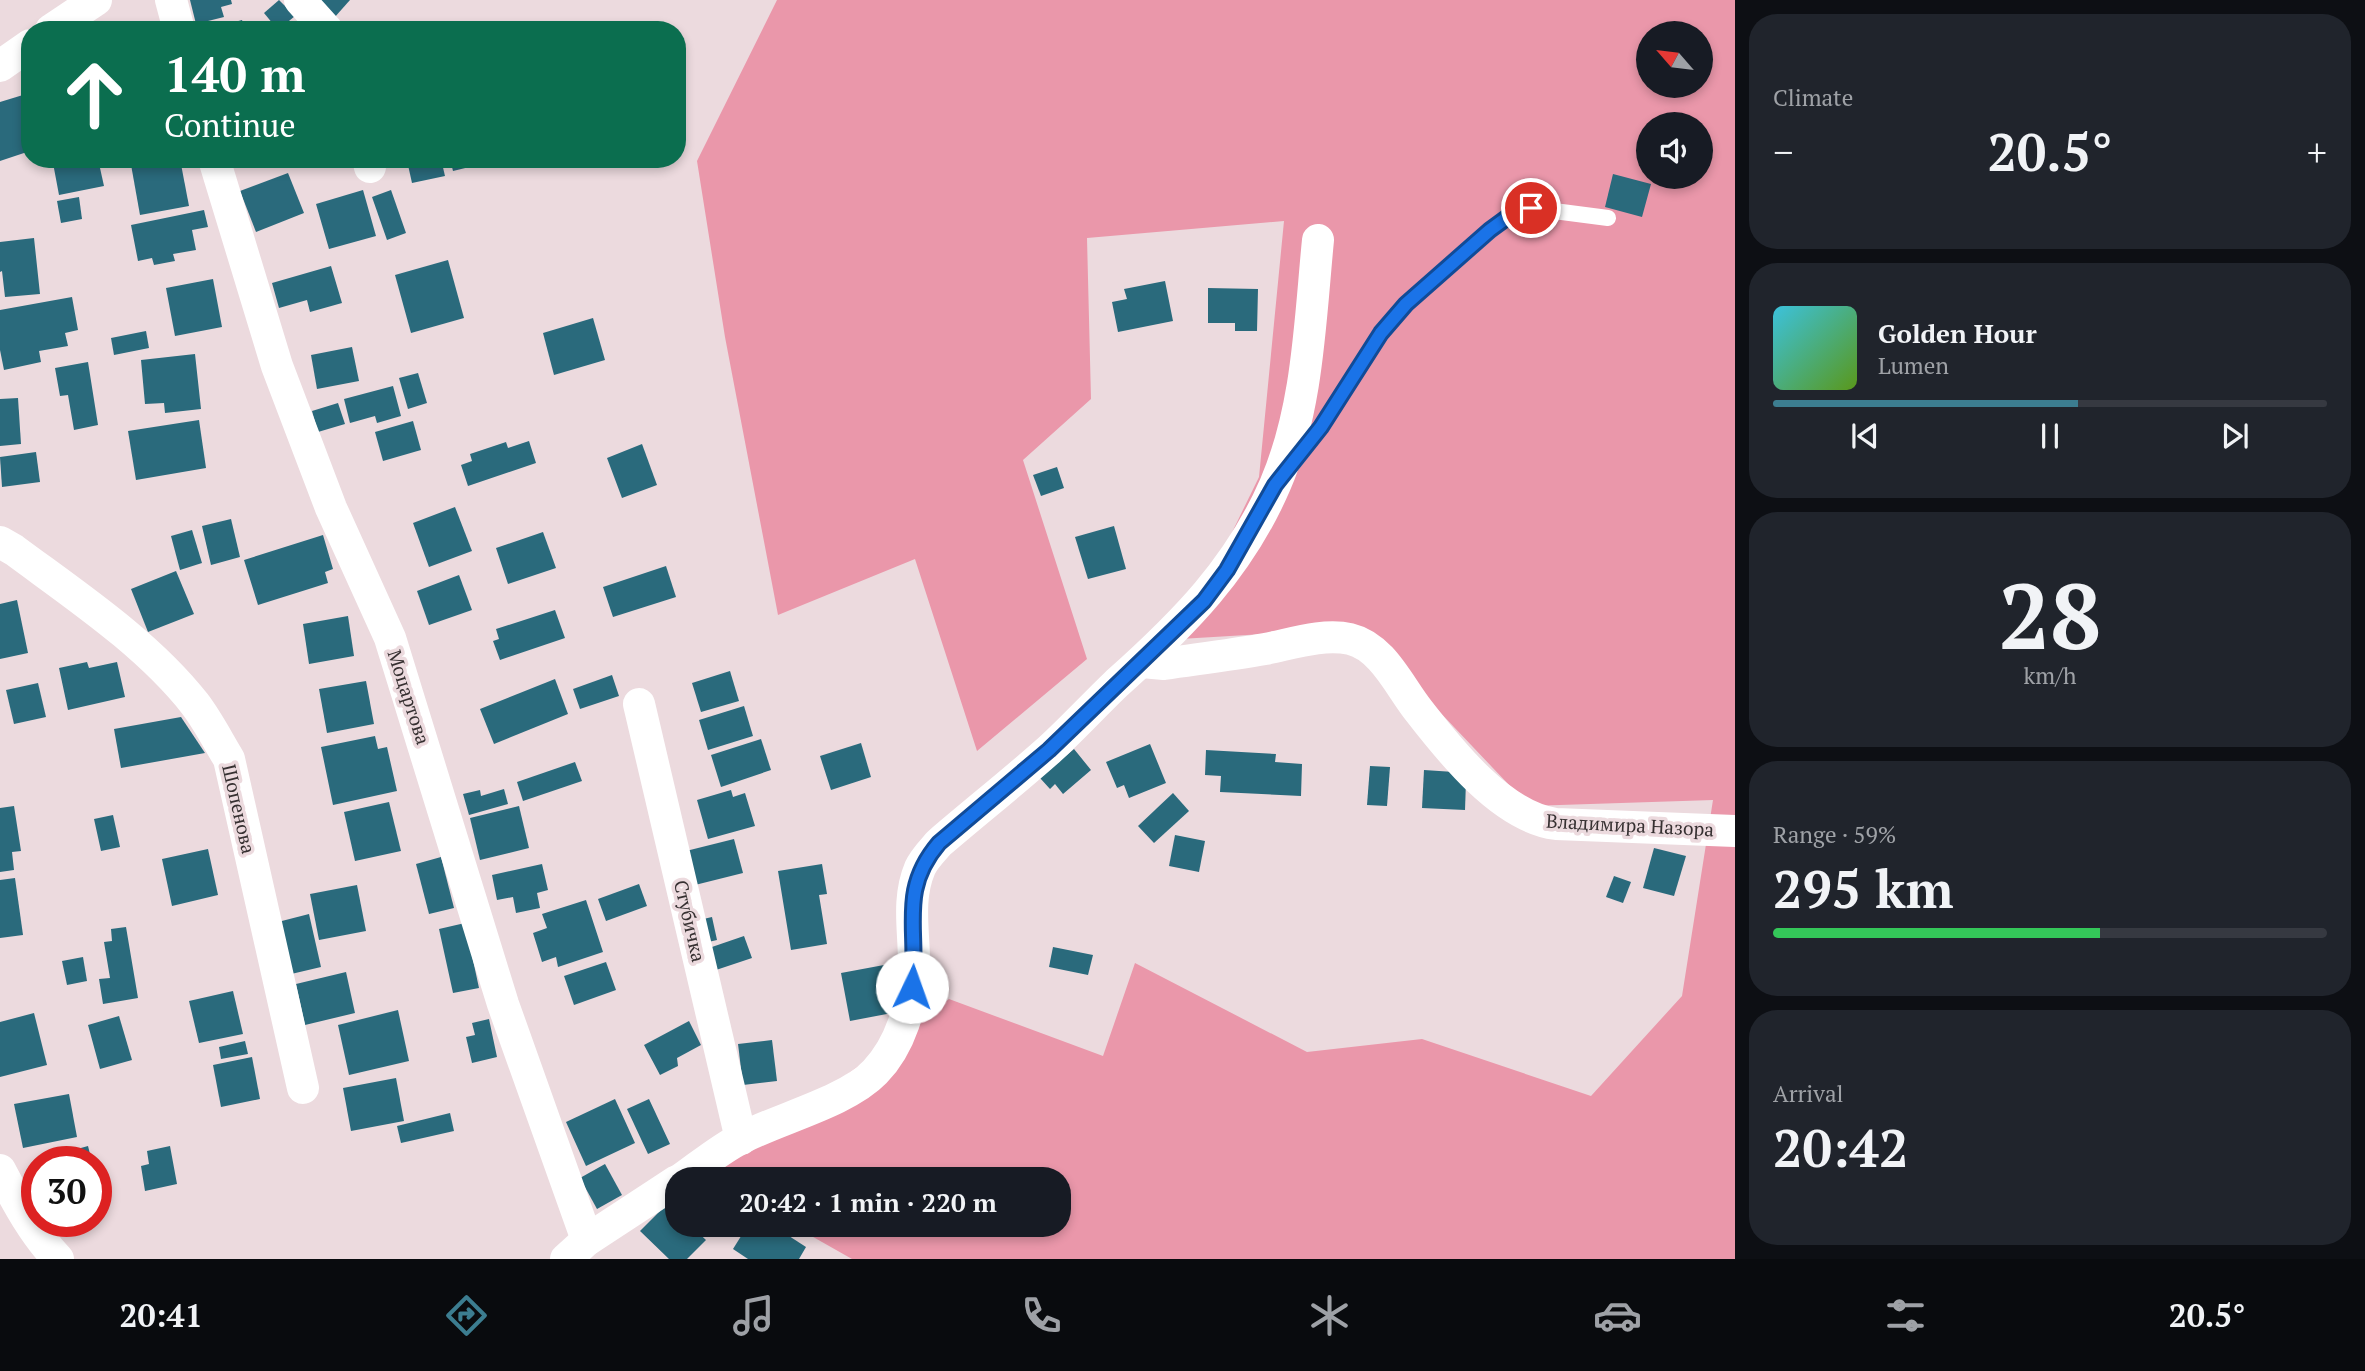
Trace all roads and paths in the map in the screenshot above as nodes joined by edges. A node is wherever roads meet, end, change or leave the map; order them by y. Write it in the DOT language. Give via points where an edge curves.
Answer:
graph roads {
  1 [pos="96,0"];
  2 [pos="171,0"];
  3 [pos="300,0"];
  4 [pos="64,21"];
  5 [pos="177,21"];
  6 [pos="319,21"];
  7 [pos="21,51"];
  8 [pos="0,66"];
  9 [pos="217,168"];
  10 [pos="1608,218"];
  11 [pos="1318,240"];
  12 [pos="1275,485"];
  13 [pos="0,542"];
  14 [pos="1142,662"];
  15 [pos="639,704"];
  16 [pos="1735,831"];
  17 [pos="303,1088"];
  18 [pos="741,1139"];
  19 [pos="699,1167"];
  20 [pos="0,1171"];
  21 [pos="665,1190"];
  22 [pos="576,1250"];
  23 [pos="58,1259"];
  1 -- 4 [label="street"];
  2 -- 5 [label="street"];
  3 -- 6 [label="street"];
  7 -- 8 [label="street"];
  9 -- 22 [label="street, Моцартова" via="278,366 331,508 390,638"];
  10 -- 12 [label="lane" via="1531,208 1516,211 1490,230 1406,304 1381,333 1321,427"];
  11 -- 12 [label="street" via="1307,354 1294,426"];
  12 -- 14 [label="street" via="1204,601"];
  13 -- 17 [label="street, Шопенова" via="99,613 154,662 195,705 229,760"];
  14 -- 16 [label="street, Владимира Назора" via="1164,664 1323,638 1351,639 1375,652 1464,763 1530,819"];
  14 -- 18 [label="street" via="1049,750 939,843 920,867 912,898 914,968 906,1016 897,1040 874,1074 823,1103"];
  15 -- 18 [label="street, Стубичка"];
  18 -- 19 [label="street"];
  20 -- 23 [label="street" via="20,1209"];
  21 -- 22 [label="street"];
}
